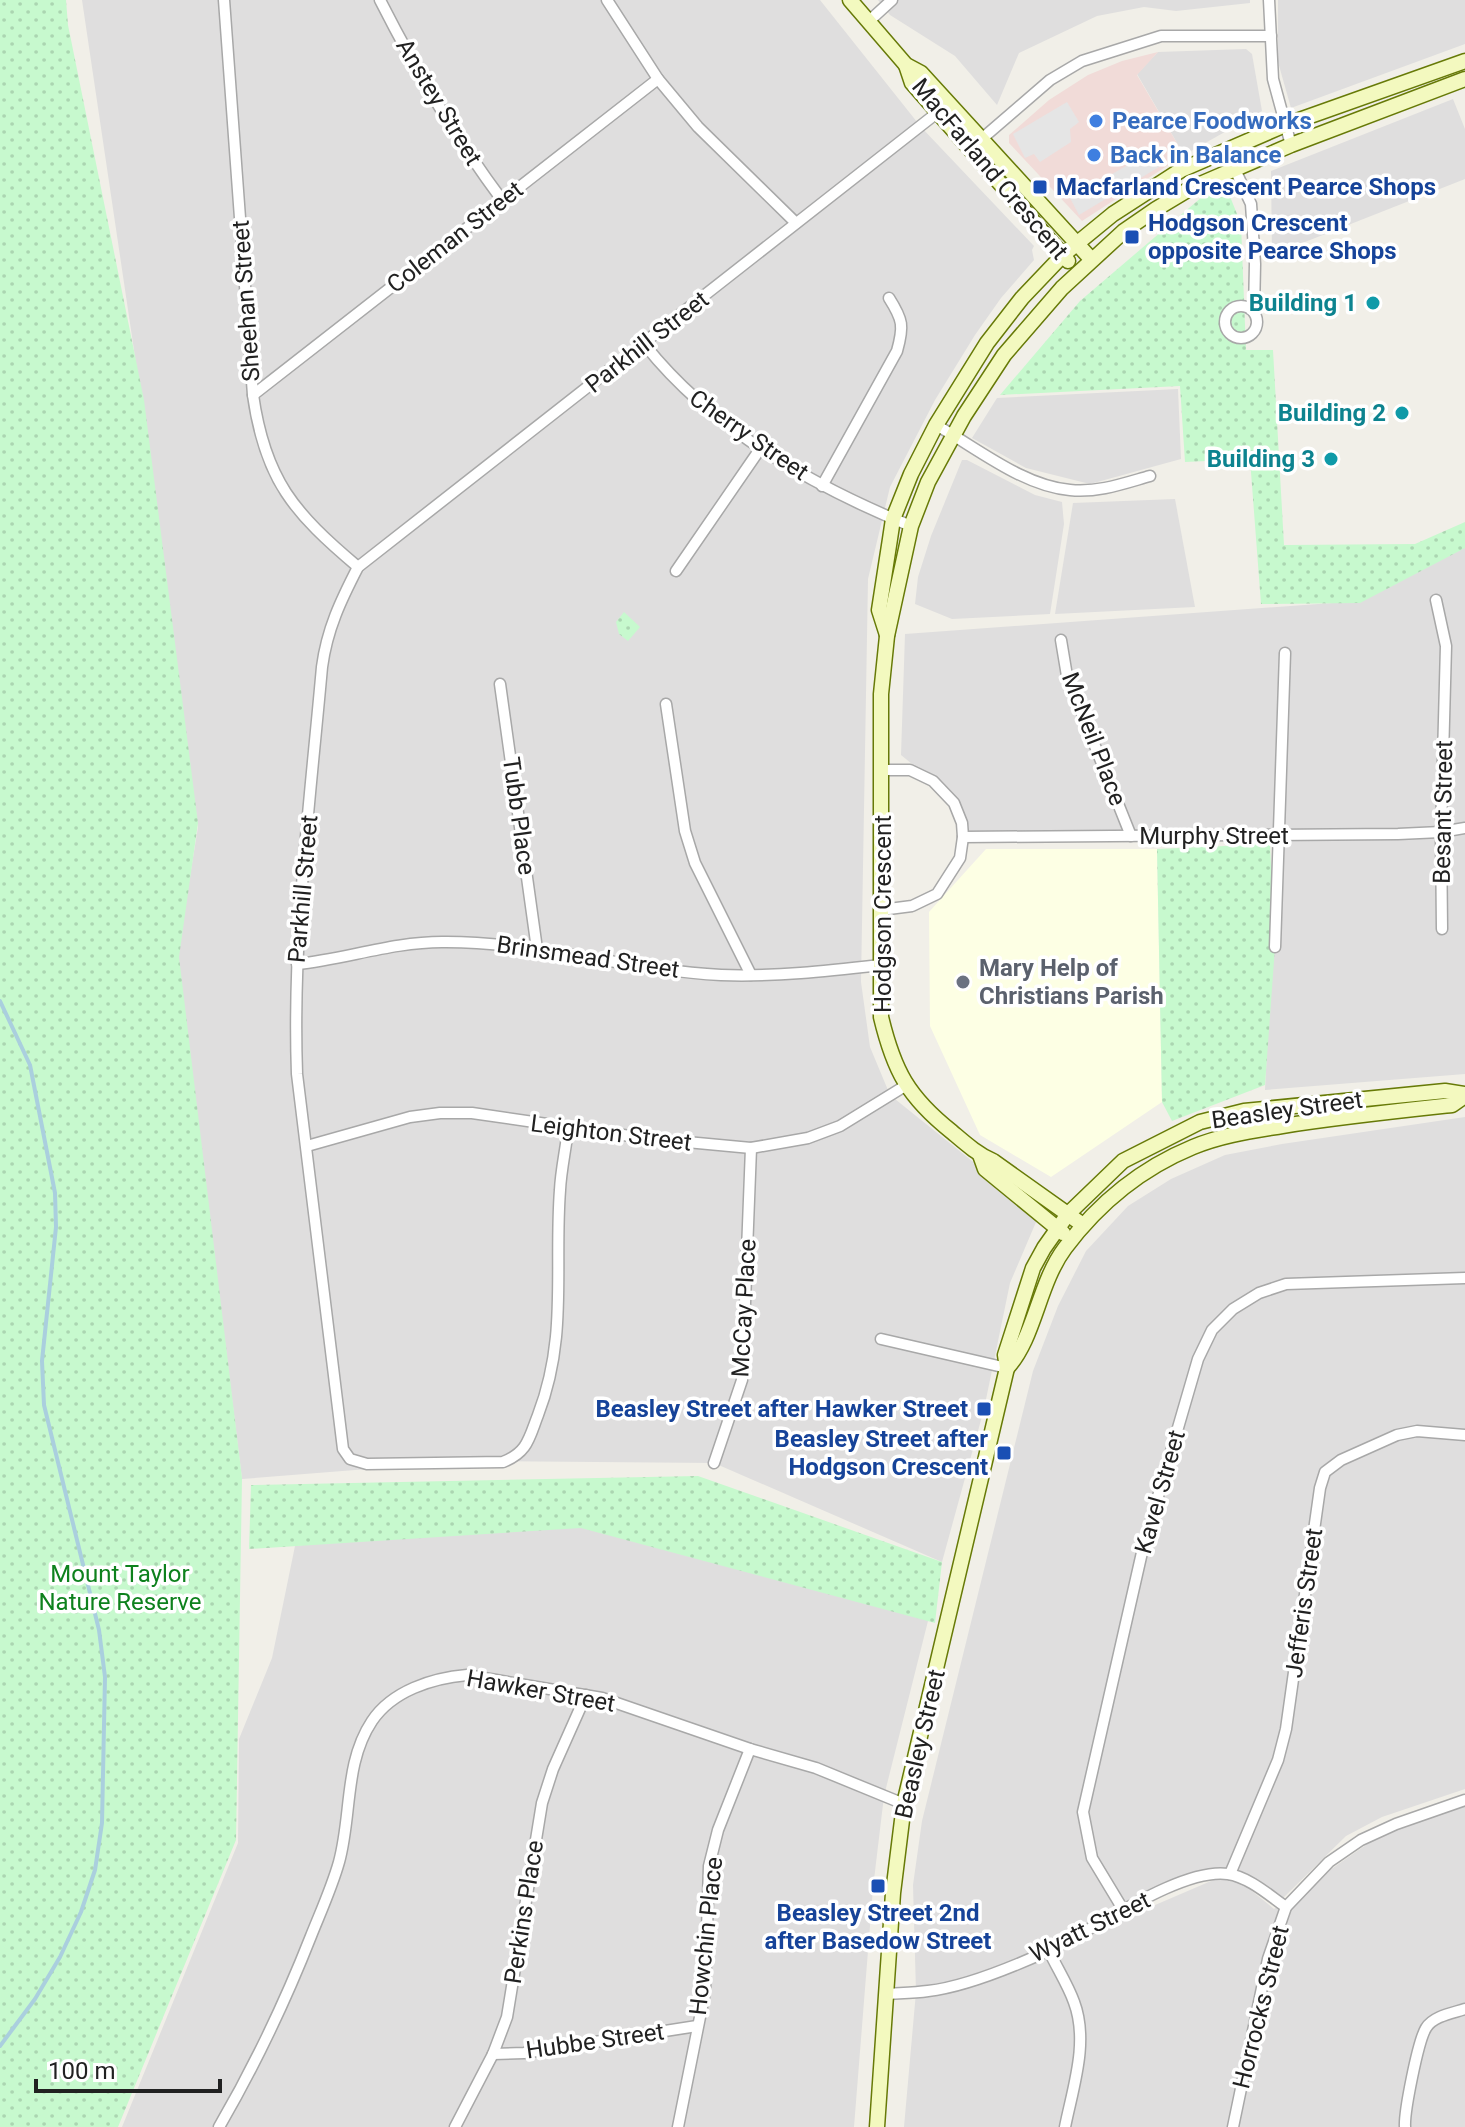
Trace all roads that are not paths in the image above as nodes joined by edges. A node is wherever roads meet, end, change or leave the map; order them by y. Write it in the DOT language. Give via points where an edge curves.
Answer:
graph roads {
  1 [pos="224,0"];
  2 [pos="380,0"];
  3 [pos="607,0"];
  4 [pos="850,0"];
  5 [pos="892,0"];
  6 [pos="1269,0"];
  7 [pos="868,22"];
  8 [pos="1271,36"];
  9 [pos="1465,61"];
  10 [pos="658,79"];
  11 [pos="1465,79"];
  12 [pos="944,108"];
  13 [pos="1285,125"];
  14 [pos="976,144"];
  15 [pos="1291,145"];
  16 [pos="1226,150"];
  17 [pos="1235,169"];
  18 [pos="502,200"];
  19 [pos="796,223"];
  20 [pos="1076,243"];
  21 [pos="1063,255"];
  22 [pos="1091,259"];
  23 [pos="1077,271"];
  24 [pos="889,298"];
  25 [pos="1254,312"];
  26 [pos="645,345"];
  27 [pos="253,395"];
  28 [pos="936,425"];
  29 [pos="953,435"];
  30 [pos="760,449"];
  31 [pos="1150,476"];
  32 [pos="822,486"];
  33 [pos="893,519"];
  34 [pos="911,526"];
  35 [pos="358,567"];
  36 [pos="676,571"];
  37 [pos="1436,600"];
  38 [pos="887,636"];
  39 [pos="1061,640"];
  40 [pos="1285,653"];
  41 [pos="500,684"];
  42 [pos="666,704"];
  43 [pos="883,770"];
  44 [pos="1465,828"];
  45 [pos="1441,832"];
  46 [pos="1131,836"];
  47 [pos="1277,836"];
  48 [pos="963,837"];
  49 [pos="881,910"];
  50 [pos="1442,929"];
  51 [pos="1275,947"];
  52 [pos="537,949"];
  53 [pos="297,964"];
  54 [pos="880,965"];
  55 [pos="751,975"];
  56 [pos="905,1086"];
  57 [pos="1465,1095"];
  58 [pos="568,1128"];
  59 [pos="307,1146"];
  60 [pos="751,1148"];
  61 [pos="980,1155"];
  62 [pos="1068,1214"];
  63 [pos="1083,1225"];
  64 [pos="1057,1229"];
  65 [pos="1071,1240"];
  66 [pos="1465,1278"];
  67 [pos="881,1339"];
  68 [pos="1007,1368"];
  69 [pos="1465,1435"];
  70 [pos="714,1463"];
  71 [pos="586,1695"];
  72 [pos="750,1749"];
  73 [pos="1465,1800"];
  74 [pos="904,1804"];
  75 [pos="1230,1874"];
  76 [pos="1286,1907"];
  77 [pos="1124,1911"];
  78 [pos="1049,1951"];
  79 [pos="885,1994"];
  80 [pos="1465,2009"];
  81 [pos="697,2026"];
  82 [pos="493,2054"];
  83 [pos="219,2127"];
  84 [pos="455,2127"];
  85 [pos="678,2127"];
  86 [pos="877,2127"];
  87 [pos="1065,2127"];
  88 [pos="1233,2127"];
  89 [pos="1405,2127"];
  1 -- 27 [label="street, Sheehan Street"];
  2 -- 18 [label="street, Anstey Street" via="432,99"];
  3 -- 10 [label="street"];
  4 -- 7 [label="street, MacFarland Crescent"];
  5 -- 7 [label="street"];
  6 -- 8 [label="street"];
  7 -- 12 [label="street, MacFarland Crescent" via="906,65 921,73"];
  8 -- 13 [label="street" via="1273,79"];
  8 -- 14 [label="street" via="1161,36 1082,61 1050,80"];
  9 -- 13 [label="street, Hodgson Crescent"];
  10 -- 18 [label="street, Coleman Street"];
  10 -- 19 [label="street" via="698,127"];
  11 -- 15 [label="street, Hodgson Crescent"];
  12 -- 14 [label="street, MacFarland Crescent"];
  12 -- 19 [label="street, Parkhill Street"];
  13 -- 15 [label="street"];
  13 -- 16 [label="street, Hodgson Crescent"];
  14 -- 20 [label="street, MacFarland Crescent"];
  14 -- 21 [label="street, MacFarland Crescent"];
  15 -- 17 [label="street, Hodgson Crescent"];
  16 -- 17 [label="street"];
  16 -- 20 [label="street, Hodgson Crescent" via="1181,170"];
  17 -- 22 [label="street, Hodgson Crescent" via="1156,209"];
  17 -- 25 [label="street" via="1251,204"];
  18 -- 27 [label="street, Coleman Street"];
  19 -- 26 [label="street, Parkhill Street"];
  20 -- 21 [label="street, Hodgson Crescent"];
  20 -- 22 [label="street, MacFarland Crescent"];
  21 -- 23 [label="street, MacFarland Crescent"];
  21 -- 28 [label="street, Hodgson Crescent" via="987,343"];
  22 -- 23 [label="street, Hodgson Crescent"];
  23 -- 29 [label="street, Hodgson Crescent" via="1004,355"];
  24 -- 32 [label="street" via="903,330 897,351"];
  26 -- 30 [label="street, Cherry Street" via="683,387"];
  26 -- 35 [label="street, Parkhill Street"];
  27 -- 35 [label="street, Sheehan Street" via="258,434 293,505"];
  28 -- 29 [label="street"];
  28 -- 33 [label="street, Hodgson Crescent"];
  29 -- 31 [label="street" via="1050,487 1088,490"];
  29 -- 34 [label="street, Hodgson Crescent"];
  30 -- 32 [label="street, Cherry Street"];
  30 -- 36 [label="street"];
  32 -- 33 [label="street, Cherry Street"];
  33 -- 34 [label="street, Cherry Street"];
  33 -- 38 [label="street, Hodgson Crescent" via="879,610"];
  34 -- 38 [label="street, Hodgson Crescent"];
  35 -- 53 [label="street, Parkhill Street" via="325,640"];
  37 -- 45 [label="street, Besant Street" via="1446,646"];
  38 -- 43 [label="street, Hodgson Crescent" via="881,694"];
  39 -- 46 [label="street, McNeil Place" via="1067,676"];
  40 -- 47 [label="street"];
  41 -- 52 [label="street, Tubb Place"];
  42 -- 55 [label="street" via="685,831 695,863"];
  43 -- 48 [label="street" via="910,770 933,781 954,803"];
  43 -- 49 [label="street, Hodgson Crescent"];
  44 -- 45 [label="street, Murphy Street"];
  45 -- 47 [label="street, Murphy Street"];
  45 -- 50 [label="street, Besant Street"];
  46 -- 47 [label="street, Murphy Street"];
  46 -- 48 [label="street, Murphy Street"];
  47 -- 51 [label="street"];
  48 -- 49 [label="street" via="960,858 937,894 912,906"];
  49 -- 54 [label="street, Hodgson Crescent"];
  52 -- 53 [label="street, Brinsmead Street" via="429,942"];
  52 -- 55 [label="street, Brinsmead Street"];
  53 -- 59 [label="street, Parkhill Street" via="297,1074"];
  54 -- 55 [label="street, Brinsmead Street"];
  54 -- 56 [label="street, Hodgson Crescent" via="881,1017 889,1054"];
  56 -- 60 [label="street, Leighton Street" via="840,1126 780,1145"];
  56 -- 61 [label="street, Hodgson Crescent"];
  57 -- 62 [label="street, Beasley Street" via="1445,1091 1277,1107 1200,1122 1123,1161"];
  57 -- 63 [label="street, Beasley Street" via="1452,1105 1225,1135 1138,1177"];
  58 -- 59 [label="street, Leighton Street" via="440,1113"];
  58 -- 59 [label="street, Parkhill Street" via="560,1190 554,1361 528,1442 519,1455 503,1462 367,1464 350,1459 343,1449"];
  58 -- 60 [label="street, Leighton Street"];
  60 -- 70 [label="street, McCay Place" via="742,1380"];
  61 -- 62 [label="street, Hodgson Crescent"];
  61 -- 64 [label="street, Hodgson Crescent" via="985,1169"];
  62 -- 63 [label="street, Hodgson Crescent"];
  62 -- 64 [label="street, Beasley Street"];
  63 -- 65 [label="street, Beasley Street"];
  64 -- 65 [label="street, Hodgson Crescent"];
  64 -- 68 [label="street, Beasley Street" via="1033,1268 1005,1355"];
  65 -- 68 [label="street, Beasley Street" via="1047,1276 1018,1357"];
  66 -- 77 [label="street, Kavel Street" via="1286,1284 1233,1309 1212,1330 1198,1359 1143,1548 1083,1812 1092,1858"];
  67 -- 68 [label="street"];
  68 -- 74 [label="street, Beasley Street"];
  69 -- 75 [label="street, Jefferis Street" via="1397,1435 1325,1472 1286,1729"];
  71 -- 72 [label="street, Hawker Street"];
  71 -- 82 [label="street, Perkins Place" via="542,1803 507,2017"];
  71 -- 83 [label="street, Hawker Street" via="467,1675 402,1693 382,1707 355,1757 339,1861 325,1902 286,2001"];
  72 -- 74 [label="street, Hawker Street" via="816,1768"];
  72 -- 81 [label="street, Howchin Place" via="709,1866 705,1992"];
  73 -- 76 [label="street, Horrocks Street" via="1361,1840 1329,1862"];
  74 -- 79 [label="street, Beasley Street"];
  75 -- 76 [label="street"];
  75 -- 77 [label="street, Wyatt Street" via="1188,1880"];
  76 -- 88 [label="street, Horrocks Street" via="1268,1959"];
  77 -- 78 [label="street, Wyatt Street"];
  78 -- 79 [label="street, Wyatt Street" via="930,1991"];
  78 -- 87 [label="street" via="1074,2002 1080,2028 1080,2055"];
  79 -- 86 [label="street, Beasley Street"];
  80 -- 89 [label="street" via="1439,2017 1426,2028"];
  81 -- 82 [label="street, Hubbe Street"];
  81 -- 85 [label="street, Howchin Place"];
  82 -- 84 [label="street, Perkins Place"];
}
